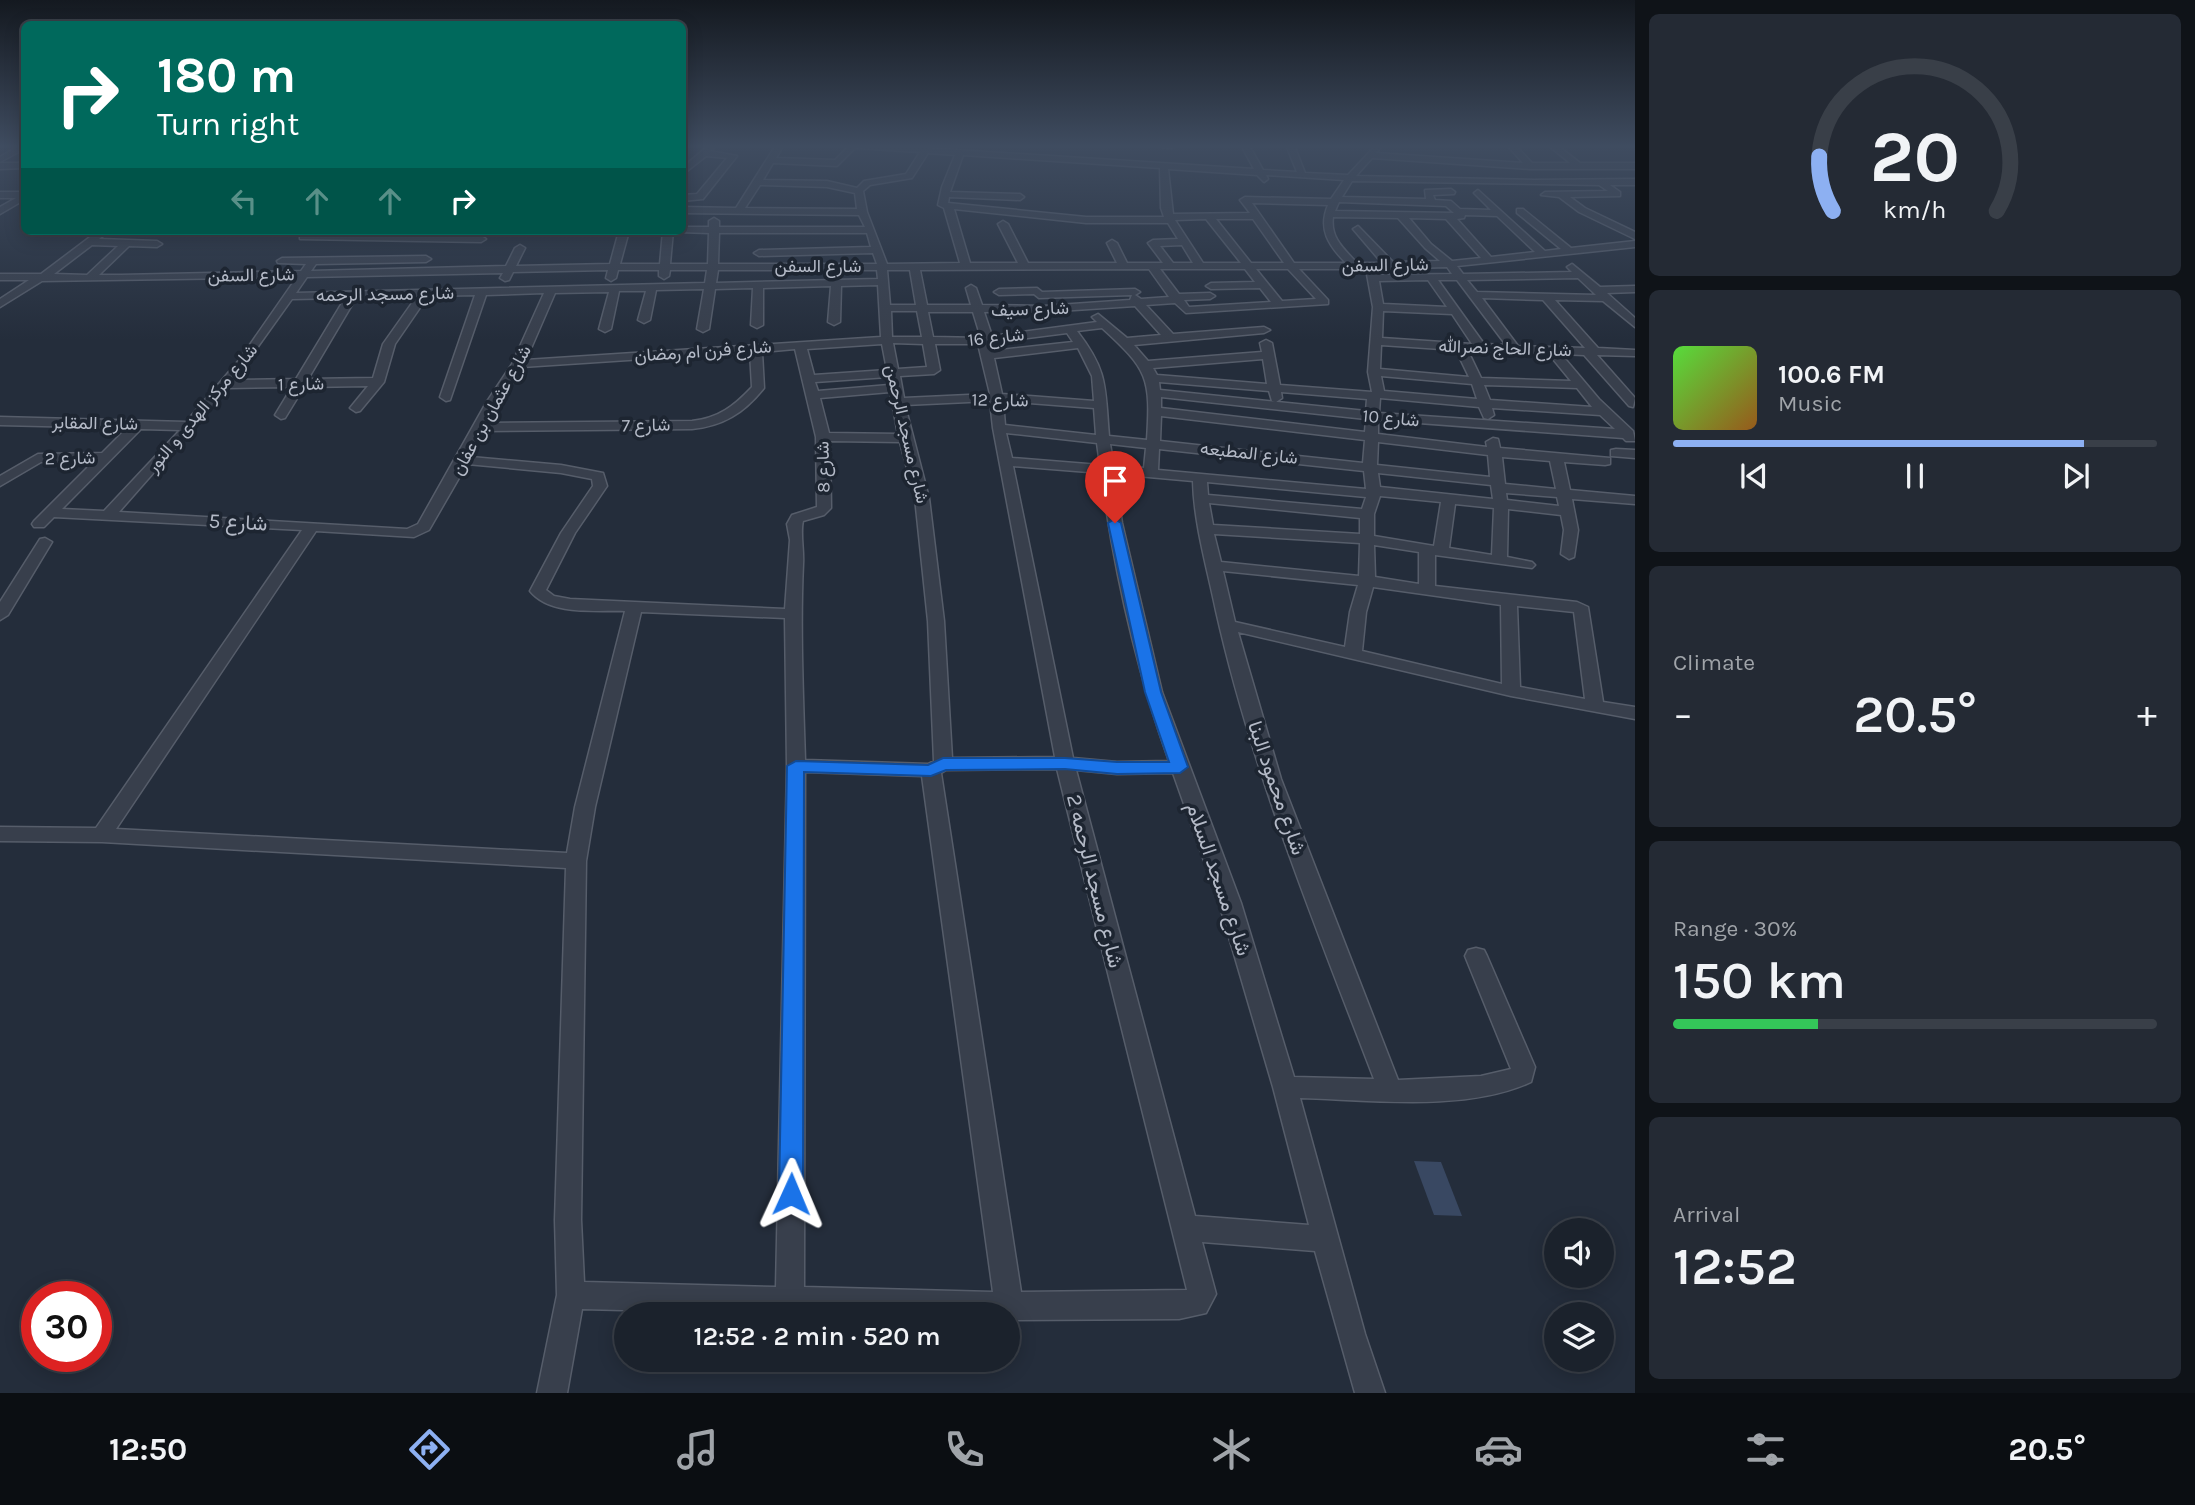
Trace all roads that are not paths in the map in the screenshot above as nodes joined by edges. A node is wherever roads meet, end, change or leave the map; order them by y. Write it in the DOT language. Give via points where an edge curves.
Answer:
graph roads {
  1 [pos="686,210"];
  2 [pos="755,210"];
  3 [pos="861,210"];
  4 [pos="950,210"];
  5 [pos="990,210"];
  6 [pos="1167,210"];
  7 [pos="1254,210"];
  8 [pos="1331,210"];
  9 [pos="1452,210"];
  10 [pos="1494,210"];
  11 [pos="1581,210"];
  12 [pos="715,211"];
  13 [pos="739,211"];
  14 [pos="1520,211"];
  15 [pos="0,212"];
  16 [pos="21,213"];
  17 [pos="1497,213"];
  18 [pos="1329,214"];
  19 [pos="1453,214"];
  20 [pos="1401,215"];
  21 [pos="1258,216"];
  22 [pos="1209,217"];
  23 [pos="1170,218"];
  24 [pos="1003,224"];
  25 [pos="1359,229"];
  26 [pos="686,230"];
  27 [pos="713,230"];
  28 [pos="756,230"];
  29 [pos="800,230"];
  30 [pos="871,230"];
  31 [pos="99,235"];
  32 [pos="346,235"];
  33 [pos="623,235"];
  34 [pos="668,235"];
  35 [pos="1635,236"];
  36 [pos="303,237"];
  37 [pos="420,239"];
  38 [pos="89,242"];
  39 [pos="1183,242"];
  40 [pos="127,243"];
  41 [pos="1112,243"];
  42 [pos="157,244"];
  43 [pos="479,244"];
  44 [pos="1635,244"];
  45 [pos="1621,245"];
  46 [pos="372,246"];
  47 [pos="520,248"];
  48 [pos="877,250"];
  49 [pos="802,252"];
  50 [pos="1563,252"];
  51 [pos="759,253"];
  52 [pos="115,254"];
  53 [pos="146,254"];
  54 [pos="1543,254"];
  55 [pos="1635,254"];
  56 [pos="1525,256"];
  57 [pos="404,259"];
  58 [pos="421,259"];
  59 [pos="433,259"];
  60 [pos="1486,260"];
  61 [pos="282,261"];
  62 [pos="318,261"];
  63 [pos="1450,264"];
  64 [pos="882,265"];
  65 [pos="914,265"];
  66 [pos="965,265"];
  67 [pos="1026,265"];
  68 [pos="1123,265"];
  69 [pos="1152,265"];
  70 [pos="1169,265"];
  71 [pos="1200,265"];
  72 [pos="1248,265"];
  73 [pos="1290,265"];
  74 [pos="1390,265"];
  75 [pos="758,266"];
  76 [pos="1354,266"];
  77 [pos="612,267"];
  78 [pos="665,267"];
  79 [pos="713,267"];
  80 [pos="507,269"];
  81 [pos="458,270"];
  82 [pos="413,271"];
  83 [pos="1372,272"];
  84 [pos="356,273"];
  85 [pos="304,274"];
  86 [pos="1580,275"];
  87 [pos="1497,276"];
  88 [pos="1541,276"];
  89 [pos="0,277"];
  90 [pos="1431,277"];
  91 [pos="1458,277"];
  92 [pos="41,278"];
  93 [pos="89,278"];
  94 [pos="882,282"];
  95 [pos="836,283"];
  96 [pos="758,285"];
  97 [pos="1263,285"];
  98 [pos="709,286"];
  99 [pos="658,287"];
  100 [pos="613,288"];
  101 [pos="971,288"];
  102 [pos="551,289"];
  103 [pos="1635,289"];
  104 [pos="482,291"];
  105 [pos="501,291"];
  106 [pos="442,292"];
  107 [pos="999,292"];
  108 [pos="1130,292"];
  109 [pos="399,293"];
  110 [pos="425,293"];
  111 [pos="1038,293"];
  112 [pos="1601,294"];
  113 [pos="347,295"];
  114 [pos="1475,295"];
  115 [pos="288,296"];
  116 [pos="1174,296"];
  117 [pos="1514,296"];
  118 [pos="1552,297"];
  119 [pos="0,303"];
  120 [pos="1138,303"];
  121 [pos="1280,306"];
  122 [pos="1088,307"];
  123 [pos="1378,307"];
  124 [pos="883,308"];
  125 [pos="922,309"];
  126 [pos="1044,309"];
  127 [pos="978,310"];
  128 [pos="1453,311"];
  129 [pos="1261,316"];
  130 [pos="644,320"];
  131 [pos="834,322"];
  132 [pos="1105,324"];
  133 [pos="1635,324"];
  134 [pos="757,325"];
  135 [pos="605,329"];
  136 [pos="703,329"];
  137 [pos="1062,329"];
  138 [pos="1264,330"];
  139 [pos="1169,337"];
  140 [pos="887,340"];
  141 [pos="927,341"];
  142 [pos="1375,341"];
  143 [pos="1123,342"];
  144 [pos="1083,344"];
  145 [pos="800,345"];
  146 [pos="986,345"];
  147 [pos="1460,347"];
  148 [pos="756,348"];
  149 [pos="1480,348"];
  150 [pos="1515,349"];
  151 [pos="1551,350"];
  152 [pos="1591,351"];
  153 [pos="1635,353"];
  154 [pos="1268,355"];
  155 [pos="519,364"];
  156 [pos="1143,365"];
  157 [pos="1374,372"];
  158 [pos="892,373"];
  159 [pos="1153,378"];
  160 [pos="810,379"];
  161 [pos="1477,381"];
  162 [pos="378,382"];
  163 [pos="223,384"];
  164 [pos="300,384"];
  165 [pos="1581,385"];
  166 [pos="1273,387"];
  167 [pos="896,388"];
  168 [pos="1155,393"];
  169 [pos="814,395"];
  170 [pos="1376,395"];
  171 [pos="446,397"];
  172 [pos="997,397"];
  173 [pos="899,402"];
  174 [pos="1634,403"];
  175 [pos="1486,404"];
  176 [pos="1100,405"];
  177 [pos="1277,405"];
  178 [pos="1600,407"];
  179 [pos="356,408"];
  180 [pos="1154,411"];
  181 [pos="281,415"];
  182 [pos="1373,416"];
  183 [pos="0,421"];
  184 [pos="138,424"];
  185 [pos="190,426"];
  186 [pos="1491,426"];
  187 [pos="480,428"];
  188 [pos="999,428"];
  189 [pos="1372,436"];
  190 [pos="823,437"];
  191 [pos="905,438"];
  192 [pos="1103,438"];
  193 [pos="1631,438"];
  194 [pos="1151,443"];
  195 [pos="1495,452"];
  196 [pos="1635,454"];
  197 [pos="105,457"];
  198 [pos="1556,457"];
  199 [pos="463,460"];
  200 [pos="1007,462"];
  201 [pos="1370,466"];
  202 [pos="1108,468"];
  203 [pos="1151,475"];
  204 [pos="1200,478"];
  205 [pos="0,482"];
  206 [pos="1499,485"];
  207 [pos="1374,493"];
  208 [pos="1565,494"];
  209 [pos="1200,498"];
  210 [pos="1448,500"];
  211 [pos="1635,500"];
  212 [pos="1501,506"];
  213 [pos="1568,511"];
  214 [pos="1367,514"];
  215 [pos="109,515"];
  216 [pos="312,526"];
  217 [pos="424,527"];
  218 [pos="1205,529"];
  219 [pos="1365,539"];
  220 [pos="45,542"];
  221 [pos="1434,550"];
  222 [pos="1569,554"];
  223 [pos="1499,560"];
  224 [pos="1527,565"];
  225 [pos="1215,566"];
  226 [pos="1367,581"];
  227 [pos="1427,589"];
  228 [pos="5,600"];
  229 [pos="1509,601"];
  230 [pos="635,607"];
  231 [pos="793,614"];
  232 [pos="0,615"];
  233 [pos="1227,625"];
  234 [pos="1353,653"];
  235 [pos="1511,691"];
  236 [pos="1595,707"];
  237 [pos="1635,713"];
  238 [pos="1065,763"];
  239 [pos="796,766"];
  240 [pos="937,767"];
  241 [pos="1180,767"];
  242 [pos="0,834"];
  243 [pos="102,835"];
  244 [pos="576,862"];
  245 [pos="1476,956"];
  246 [pos="1285,1087"];
  247 [pos="1390,1089"];
  248 [pos="1185,1228"];
  249 [pos="1325,1239"];
  250 [pos="571,1295"];
  251 [pos="790,1301"];
  252 [pos="834,1302"];
  253 [pos="1008,1302"];
  254 [pos="1020,1306"];
  255 [pos="552,1393"];
  256 [pos="1370,1393"];
  1 -- 12 [label="street"];
  2 -- 13 [label="street"];
  2 -- 28 [label="street"];
  3 -- 30 [label="street, شارع مسجد الرحمن"];
  4 -- 66 [label="street"];
  5 -- 23 [label="street" via="1094,220"];
  6 -- 23 [label="street"];
  7 -- 21 [label="street"];
  8 -- 18 [label="street"];
  9 -- 19 [label="street"];
  10 -- 17 [label="street"];
  11 -- 35 [label="street"];
  12 -- 13 [label="street"];
  12 -- 27 [label="street"];
  14 -- 50 [label="street"];
  15 -- 16 [label="street"];
  17 -- 19 [label="street"];
  17 -- 54 [label="street"];
  18 -- 20 [label="street"];
  18 -- 76 [label="street" via="1328,233"];
  19 -- 20 [label="street"];
  19 -- 60 [label="street"];
  20 -- 63 [label="street"];
  21 -- 22 [label="street"];
  21 -- 73 [label="street"];
  22 -- 23 [label="street"];
  22 -- 72 [label="street"];
  23 -- 39 [label="street"];
  24 -- 67 [label="street, شارع مسجد السلام"];
  25 -- 74 [label="street"];
  26 -- 27 [label="street"];
  27 -- 28 [label="street"];
  27 -- 79 [label="street"];
  28 -- 29 [label="street"];
  28 -- 51 [label="street"];
  29 -- 30 [label="street"];
  29 -- 49 [label="street"];
  30 -- 48 [label="street, شارع مسجد الرحمن"];
  31 -- 38 [label="street"];
  32 -- 36 [label="street"];
  32 -- 37 [label="street"];
  32 -- 62 [label="street, شارع مركز الهدى و النور"];
  33 -- 77 [label="street"];
  34 -- 78 [label="street"];
  37 -- 43 [label="street"];
  37 -- 46 [label="street"];
  37 -- 57 [label="street"];
  38 -- 40 [label="street"];
  38 -- 92 [label="street"];
  39 -- 70 [label="street" via="1153,243"];
  39 -- 71 [label="street"];
  40 -- 42 [label="street"];
  40 -- 52 [label="street"];
  41 -- 68 [label="street"];
  43 -- 81 [label="street"];
  44 -- 45 [label="street, شارع السفن"];
  45 -- 50 [label="street, شارع السفن"];
  45 -- 55 [label="street"];
  47 -- 80 [label="street"];
  48 -- 49 [label="street"];
  48 -- 64 [label="street, شارع مسجد الرحمن"];
  49 -- 51 [label="street"];
  50 -- 54 [label="street, شارع السفن"];
  50 -- 86 [label="street"];
  51 -- 75 [label="street"];
  52 -- 53 [label="street"];
  52 -- 93 [label="street"];
  54 -- 56 [label="street, شارع السفن"];
  56 -- 60 [label="street, شارع السفن"];
  56 -- 88 [label="street"];
  57 -- 58 [label="street"];
  57 -- 62 [label="street"];
  58 -- 59 [label="street"];
  58 -- 82 [label="street"];
  60 -- 63 [label="street, شارع السفن"];
  60 -- 87 [label="street"];
  61 -- 62 [label="street"];
  62 -- 85 [label="street, شارع مركز الهدى و النور"];
  63 -- 74 [label="street, شارع السفن"];
  63 -- 91 [label="street"];
  64 -- 65 [label="street, شارع السفن"];
  64 -- 75 [label="street, شارع السفن"];
  64 -- 94 [label="street, شارع مسجد الرحمن"];
  65 -- 66 [label="street, شارع السفن"];
  65 -- 125 [label="street"];
  66 -- 67 [label="street, شارع السفن"];
  67 -- 68 [label="street, شارع السفن"];
  67 -- 111 [label="street, شارع مسجد السلام"];
  68 -- 69 [label="street, شارع السفن"];
  69 -- 70 [label="street, شارع السفن"];
  69 -- 116 [label="street"];
  70 -- 71 [label="street, شارع السفن"];
  71 -- 72 [label="street, شارع السفن"];
  72 -- 73 [label="street, شارع السفن"];
  72 -- 97 [label="street"];
  73 -- 76 [label="street, شارع السفن"];
  73 -- 121 [label="street" via="1324,302"];
  74 -- 83 [label="street, شارع السفن"];
  75 -- 79 [label="street, شارع السفن"];
  76 -- 83 [label="street, شارع السفن"];
  77 -- 78 [label="street, شارع السفن"];
  77 -- 80 [label="street, شارع السفن"];
  77 -- 100 [label="street"];
  78 -- 79 [label="street, شارع السفن"];
  78 -- 99 [label="street"];
  79 -- 98 [label="street"];
  80 -- 81 [label="street, شارع السفن"];
  80 -- 105 [label="street"];
  81 -- 82 [label="street, شارع السفن"];
  81 -- 106 [label="street"];
  82 -- 84 [label="street, شارع السفن"];
  82 -- 109 [label="street"];
  83 -- 90 [label="street"];
  83 -- 123 [label="street"];
  84 -- 85 [label="street, شارع السفن"];
  84 -- 113 [label="street"];
  85 -- 93 [label="street, شارع السفن"];
  85 -- 115 [label="street, شارع مركز الهدى و النور"];
  86 -- 88 [label="street"];
  86 -- 112 [label="street"];
  87 -- 88 [label="street"];
  87 -- 91 [label="street"];
  87 -- 117 [label="street"];
  88 -- 118 [label="street"];
  89 -- 92 [label="street, شارع السفن"];
  90 -- 91 [label="street"];
  90 -- 128 [label="street"];
  91 -- 114 [label="street"];
  92 -- 93 [label="street, شارع السفن"];
  92 -- 119 [label="street"];
  94 -- 95 [label="street, شارع مسجد الرحمه"];
  94 -- 124 [label="street, شارع مسجد الرحمن"];
  95 -- 96 [label="street, شارع مسجد الرحمه"];
  95 -- 131 [label="street"];
  96 -- 98 [label="street, شارع مسجد الرحمه"];
  96 -- 134 [label="street"];
  97 -- 116 [label="street"];
  97 -- 121 [label="street"];
  98 -- 99 [label="street, شارع مسجد الرحمه"];
  98 -- 136 [label="street"];
  99 -- 100 [label="street, شارع مسجد الرحمه"];
  99 -- 130 [label="street"];
  100 -- 102 [label="street, شارع مسجد الرحمه"];
  100 -- 135 [label="street"];
  101 -- 127 [label="street"];
  102 -- 105 [label="street, شارع مسجد الرحمه"];
  102 -- 155 [label="street, شارع عثمان بن عفان"];
  103 -- 112 [label="street"];
  104 -- 105 [label="street, شارع مسجد الرحمه"];
  104 -- 106 [label="street, شارع مسجد الرحمه"];
  104 -- 171 [label="street, شارع مسجد الرحمه"];
  106 -- 110 [label="street, شارع مسجد الرحمه"];
  107 -- 111 [label="street"];
  108 -- 111 [label="street"];
  108 -- 116 [label="street"];
  108 -- 120 [label="street"];
  109 -- 110 [label="street, شارع مسجد الرحمه"];
  109 -- 113 [label="street, شارع مسجد الرحمه"];
  110 -- 162 [label="street" via="389,344"];
  111 -- 126 [label="street, شارع مسجد السلام"];
  112 -- 118 [label="street"];
  112 -- 133 [label="street"];
  113 -- 115 [label="street, شارع مسجد الرحمه"];
  113 -- 164 [label="street"];
  114 -- 117 [label="street"];
  114 -- 150 [label="street"];
  115 -- 163 [label="street, شارع مركز الهدى و النور"];
  116 -- 120 [label="street, شارع سيف"];
  116 -- 121 [label="street" via="1186,310"];
  117 -- 118 [label="street"];
  118 -- 152 [label="street"];
  120 -- 122 [label="street, شارع سيف"];
  120 -- 139 [label="street"];
  122 -- 126 [label="street, شارع سيف"];
  122 -- 132 [label="street"];
  123 -- 128 [label="street"];
  123 -- 142 [label="street"];
  124 -- 125 [label="street, شارع سيف"];
  124 -- 140 [label="street, شارع مسجد الرحمن"];
  125 -- 127 [label="street, شارع سيف"];
  125 -- 141 [label="street"];
  126 -- 127 [label="street, شارع سيف"];
  126 -- 137 [label="street, شارع مسجد السلام"];
  127 -- 146 [label="street"];
  128 -- 149 [label="street"];
  129 -- 138 [label="street"];
  132 -- 137 [label="street, شارع 16"];
  132 -- 143 [label="street"];
  137 -- 144 [label="street, شارع مسجد السلام"];
  137 -- 146 [label="street, شارع 16"];
  138 -- 139 [label="street"];
  138 -- 154 [label="street"];
  139 -- 143 [label="street"];
  140 -- 141 [label="street, شارع 16"];
  140 -- 145 [label="street, شارع فرن ام رمضان"];
  140 -- 158 [label="street, شارع مسجد الرحمن"];
  141 -- 146 [label="street, شارع 16"];
  141 -- 158 [label="street" via="934,370"];
  142 -- 147 [label="street, شارع الحاج نصرالله"];
  142 -- 157 [label="street"];
  143 -- 156 [label="street"];
  144 -- 146 [label="street"];
  144 -- 176 [label="street, شارع مسجد السلام" via="1098,376"];
  145 -- 148 [label="street, شارع فرن ام رمضان"];
  145 -- 160 [label="street, شارع 8"];
  146 -- 172 [label="street, شارع مسجد الرحمه 2"];
  147 -- 149 [label="street, شارع الحاج نصرالله"];
  147 -- 161 [label="street"];
  148 -- 155 [label="street, شارع فرن ام رمضان"];
  148 -- 187 [label="street, شارع 7" via="758,388 720,420 692,425"];
  149 -- 150 [label="street, شارع الحاج نصرالله"];
  150 -- 151 [label="street, شارع الحاج نصرالله"];
  151 -- 152 [label="street, شارع الحاج نصرالله"];
  151 -- 165 [label="street"];
  152 -- 153 [label="street, شارع الحاج نصرالله"];
  152 -- 174 [label="street"];
  154 -- 156 [label="street"];
  154 -- 166 [label="street"];
  155 -- 187 [label="street, شارع عثمان بن عفان"];
  156 -- 159 [label="street"];
  157 -- 161 [label="street"];
  157 -- 170 [label="street"];
  158 -- 160 [label="street"];
  158 -- 167 [label="street, شارع مسجد الرحمن"];
  159 -- 166 [label="street"];
  159 -- 168 [label="street"];
  160 -- 169 [label="street, شارع 8"];
  161 -- 165 [label="street"];
  161 -- 175 [label="street"];
  162 -- 164 [label="street, شارع 1"];
  162 -- 179 [label="street"];
  163 -- 164 [label="street, شارع 1"];
  163 -- 185 [label="street, شارع مركز الهدى و النور"];
  164 -- 181 [label="street"];
  165 -- 178 [label="street"];
  166 -- 170 [label="street"];
  166 -- 177 [label="street"];
  167 -- 169 [label="street"];
  167 -- 173 [label="street, شارع مسجد الرحمن"];
  168 -- 177 [label="street, شارع 10"];
  168 -- 180 [label="street"];
  169 -- 190 [label="street, شارع 8"];
  170 -- 175 [label="street"];
  170 -- 182 [label="street"];
  172 -- 173 [label="street, شارع 12"];
  172 -- 176 [label="street, شارع 12"];
  172 -- 188 [label="street, شارع مسجد الرحمه 2"];
  173 -- 191 [label="street, شارع مسجد الرحمن"];
  174 -- 178 [label="street"];
  175 -- 178 [label="street"];
  175 -- 186 [label="street"];
  176 -- 192 [label="street, شارع مسجد السلام"];
  177 -- 182 [label="street, شارع 10"];
  178 -- 193 [label="street"];
  180 -- 189 [label="street"];
  180 -- 194 [label="street"];
  182 -- 186 [label="street, شارع 10"];
  182 -- 189 [label="street"];
  183 -- 184 [label="street, شارع المقابر"];
  184 -- 185 [label="street, شارع المقابر"];
  184 -- 197 [label="street"];
  185 -- 215 [label="street, شارع مركز الهدى و النور"];
  186 -- 193 [label="street, شارع 10"];
  186 -- 195 [label="street"];
  187 -- 199 [label="street, شارع عثمان بن عفان"];
  188 -- 192 [label="street, شارع المطبعه"];
  188 -- 200 [label="street, شارع مسجد الرحمه 2"];
  189 -- 195 [label="street"];
  189 -- 201 [label="street"];
  190 -- 191 [label="street"];
  190 -- 231 [label="street, شارع 8" via="824,508 794,521"];
  191 -- 240 [label="street, شارع مسجد الرحمن" via="922,498 936,621"];
  192 -- 194 [label="street, شارع المطبعه"];
  192 -- 202 [label="street, شارع مسجد السلام"];
  194 -- 201 [label="street, شارع المطبعه"];
  194 -- 203 [label="street"];
  195 -- 198 [label="street"];
  195 -- 206 [label="street"];
  196 -- 198 [label="street"];
  197 -- 205 [label="street, شارع 2" via="38,458"];
  197 -- 215 [label="street, شارع 5" via="44,519"];
  198 -- 208 [label="street"];
  199 -- 217 [label="street, شارع عثمان بن عفان"];
  199 -- 230 [label="street" via="598,476 600,486 568,533 538,591 558,603"];
  200 -- 202 [label="street"];
  200 -- 238 [label="street, شارع مسجد الرحمه 2"];
  201 -- 206 [label="street, شارع المطبعه"];
  201 -- 207 [label="street"];
  202 -- 203 [label="street"];
  202 -- 241 [label="street, شارع مسجد السلام" via="1115,523 1153,692"];
  203 -- 204 [label="street"];
  204 -- 207 [label="street"];
  204 -- 209 [label="street, شارع محمود البنا"];
  206 -- 208 [label="street, شارع المطبعه"];
  206 -- 212 [label="street"];
  207 -- 210 [label="street"];
  207 -- 214 [label="street"];
  208 -- 211 [label="street, شارع المطبعه"];
  208 -- 213 [label="street"];
  209 -- 214 [label="street"];
  209 -- 218 [label="street, شارع محمود البنا"];
  210 -- 212 [label="street"];
  210 -- 221 [label="street"];
  212 -- 213 [label="street"];
  212 -- 223 [label="street"];
  213 -- 222 [label="street"];
  214 -- 219 [label="street"];
  215 -- 216 [label="street, شارع 5"];
  216 -- 217 [label="street, شارع 5" via="409,534"];
  216 -- 243 [label="street"];
  218 -- 219 [label="street"];
  218 -- 225 [label="street, شارع محمود البنا"];
  219 -- 221 [label="street"];
  219 -- 226 [label="street"];
  220 -- 228 [label="street"];
  221 -- 223 [label="street"];
  221 -- 227 [label="street"];
  223 -- 224 [label="street"];
  225 -- 226 [label="street"];
  225 -- 233 [label="street, شارع محمود البنا"];
  226 -- 227 [label="street"];
  226 -- 234 [label="street"];
  227 -- 229 [label="street"];
  228 -- 232 [label="street"];
  229 -- 235 [label="street"];
  229 -- 236 [label="street" via="1580,608"];
  230 -- 231 [label="street"];
  230 -- 244 [label="street" via="592,775"];
  231 -- 239 [label="street"];
  233 -- 234 [label="street"];
  233 -- 247 [label="street, شارع محمود البنا" via="1275,790"];
  234 -- 235 [label="street"];
  235 -- 236 [label="street"];
  236 -- 237 [label="street"];
  238 -- 240 [label="street"];
  238 -- 241 [label="street"];
  238 -- 248 [label="street, شارع مسجد الرحمه 2"];
  239 -- 240 [label="street"];
  239 -- 251 [label="street"];
  240 -- 253 [label="street, شارع مسجد الرحمن"];
  241 -- 246 [label="street, شارع مسجد السلام" via="1230,903"];
  242 -- 243 [label="street"];
  243 -- 244 [label="street"];
  244 -- 250 [label="street" via="568,1220"];
  245 -- 247 [label="street" via="1524,1066 1523,1075 1509,1083 1487,1086"];
  246 -- 247 [label="street"];
  246 -- 249 [label="street, شارع مسجد السلام"];
  248 -- 249 [label="street"];
  248 -- 254 [label="street, شارع مسجد الرحمه 2" via="1202,1294 1196,1303"];
  249 -- 256 [label="street, شارع مسجد السلام"];
  250 -- 251 [label="street"];
  250 -- 255 [label="street"];
  251 -- 252 [label="street"];
}
